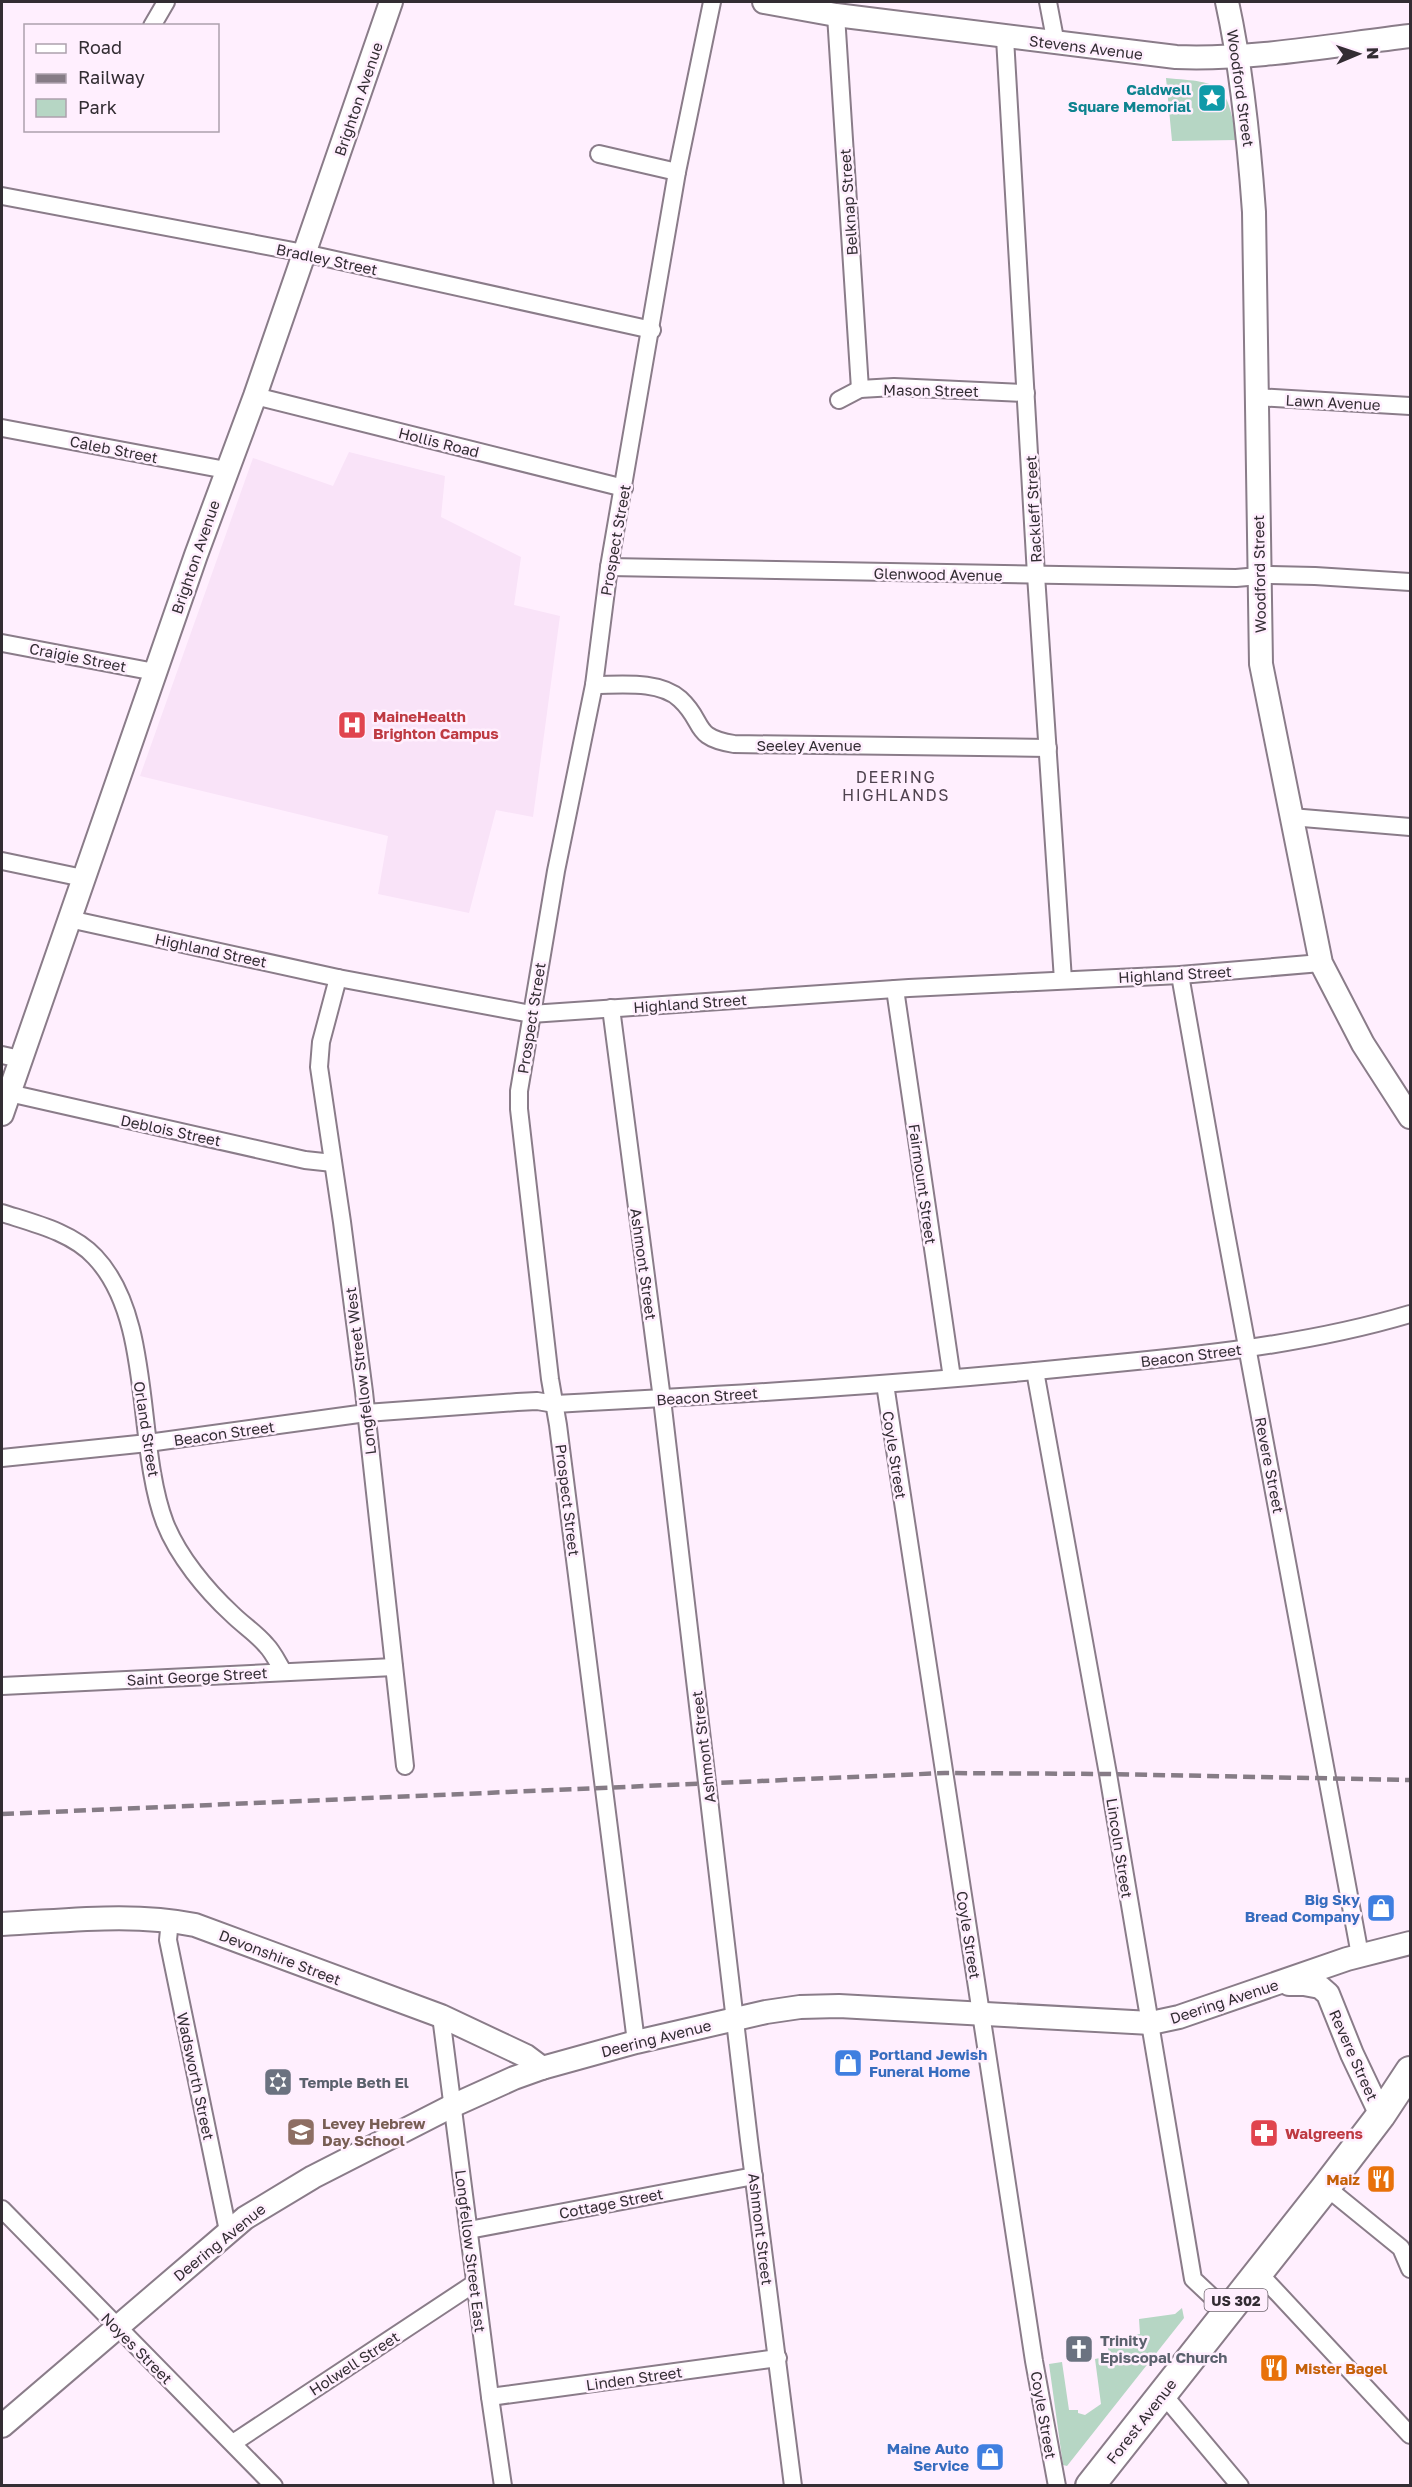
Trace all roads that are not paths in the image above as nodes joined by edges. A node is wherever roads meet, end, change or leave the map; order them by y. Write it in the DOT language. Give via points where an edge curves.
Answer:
graph roads {
  1 [pos="166,2"];
  2 [pos="391,2"];
  3 [pos="712,2"];
  4 [pos="764,2"];
  5 [pos="1048,2"];
  6 [pos="1227,2"];
  7 [pos="836,15"];
  8 [pos="153,24"];
  9 [pos="1410,36"];
  10 [pos="1005,38"];
  11 [pos="1056,44"];
  12 [pos="1236,55"];
  13 [pos="599,154"];
  14 [pos="677,172"];
  15 [pos="2,196"];
  16 [pos="304,254"];
  17 [pos="652,330"];
  18 [pos="860,389"];
  19 [pos="1026,393"];
  20 [pos="255,396"];
  21 [pos="1256,397"];
  22 [pos="839,400"];
  23 [pos="1410,406"];
  24 [pos="2,428"];
  25 [pos="226,470"];
  26 [pos="624,488"];
  27 [pos="609,567"];
  28 [pos="1036,576"];
  29 [pos="1258,576"];
  30 [pos="1410,582"];
  31 [pos="2,642"];
  32 [pos="155,672"];
  33 [pos="594,685"];
  34 [pos="1048,748"];
  35 [pos="1291,817"];
  36 [pos="1410,827"];
  37 [pos="2,861"];
  38 [pos="84,878"];
  39 [pos="69,920"];
  40 [pos="1321,963"];
  41 [pos="1180,975"];
  42 [pos="338,978"];
  43 [pos="1064,980"];
  44 [pos="895,989"];
  45 [pos="611,1008"];
  46 [pos="531,1014"];
  47 [pos="11,1057"];
  48 [pos="5,1103"];
  49 [pos="1410,1117"];
  50 [pos="333,1163"];
  51 [pos="2,1213"];
  52 [pos="1410,1314"];
  53 [pos="1248,1348"];
  54 [pos="1035,1371"];
  55 [pos="952,1378"];
  56 [pos="885,1384"];
  57 [pos="662,1400"];
  58 [pos="555,1404"];
  59 [pos="366,1413"];
  60 [pos="148,1443"];
  61 [pos="2,1458"];
  62 [pos="393,1667"];
  63 [pos="283,1671"];
  64 [pos="2,1686"];
  65 [pos="405,1766"];
  66 [pos="170,1920"];
  67 [pos="2,1924"];
  68 [pos="1410,1943"];
  69 [pos="1352,1958"];
  70 [pos="1275,1985"];
  71 [pos="1328,1994"];
  72 [pos="981,2014"];
  73 [pos="441,2016"];
  74 [pos="735,2019"];
  75 [pos="1150,2024"];
  76 [pos="636,2042"];
  77 [pos="542,2068"];
  78 [pos="1410,2071"];
  79 [pos="452,2106"];
  80 [pos="1381,2115"];
  81 [pos="754,2176"];
  82 [pos="1326,2187"];
  83 [pos="2,2209"];
  84 [pos="469,2230"];
  85 [pos="228,2231"];
  86 [pos="1410,2269"];
  87 [pos="1258,2272"];
  88 [pos="475,2283"];
  89 [pos="1227,2311"];
  90 [pos="116,2327"];
  91 [pos="777,2358"];
  92 [pos="1162,2393"];
  93 [pos="490,2397"];
  94 [pos="2,2426"];
  95 [pos="1410,2435"];
  96 [pos="233,2443"];
  97 [pos="274,2486"];
  98 [pos="503,2486"];
  99 [pos="793,2486"];
  100 [pos="1057,2486"];
  101 [pos="1090,2486"];
  102 [pos="1240,2486"];
  1 -- 8 [label="street"];
  2 -- 16 [label="main road, Brighton Avenue"];
  3 -- 14 [label="street, Prospect Street"];
  4 -- 7 [label="main road, Stevens Avenue"];
  5 -- 11 [label="street"];
  6 -- 12 [label="main road, Woodford Street"];
  7 -- 10 [label="main road, Stevens Avenue"];
  7 -- 18 [label="street, Belknap Street"];
  9 -- 12 [label="main road, Stevens Avenue"];
  10 -- 11 [label="main road, Stevens Avenue"];
  10 -- 19 [label="street, Rackleff Street"];
  11 -- 12 [label="main road, Stevens Avenue" via="1176,57"];
  12 -- 21 [label="main road, Woodford Street" via="1254,212"];
  13 -- 14 [label="street"];
  14 -- 17 [label="street, Prospect Street"];
  15 -- 16 [label="street, Bradley Street"];
  16 -- 17 [label="street, Bradley Street"];
  16 -- 20 [label="main road, Brighton Avenue"];
  17 -- 26 [label="street, Prospect Street"];
  18 -- 19 [label="street, Mason Street" via="917,387"];
  18 -- 22 [label="street, Mason Street"];
  19 -- 28 [label="street, Rackleff Street"];
  20 -- 25 [label="main road, Brighton Avenue"];
  20 -- 26 [label="street, Hollis Road"];
  21 -- 23 [label="street, Lawn Avenue"];
  21 -- 29 [label="main road, Woodford Street"];
  24 -- 25 [label="street, Caleb Street"];
  25 -- 32 [label="main road, Brighton Avenue"];
  26 -- 27 [label="street, Prospect Street"];
  27 -- 28 [label="street, Glenwood Avenue"];
  27 -- 33 [label="street, Prospect Street"];
  28 -- 29 [label="street, Glenwood Avenue"];
  28 -- 34 [label="street, Rackleff Street"];
  29 -- 30 [label="street, Glenwood Avenue"];
  29 -- 35 [label="main road, Woodford Street" via="1261,664"];
  31 -- 32 [label="street, Craigie Street"];
  32 -- 38 [label="main road, Brighton Avenue"];
  33 -- 34 [label="street, Seeley Avenue" via="660,688 679,698 702,732 713,741 734,744"];
  33 -- 46 [label="street, Prospect Street"];
  34 -- 43 [label="street, Rackleff Street"];
  35 -- 36 [label="street"];
  35 -- 40 [label="main road, Woodford Street"];
  37 -- 38 [label="street"];
  38 -- 39 [label="main road, Brighton Avenue"];
  39 -- 42 [label="street, Highland Street"];
  39 -- 47 [label="main road, Brighton Avenue"];
  40 -- 41 [label="street, Highland Street"];
  40 -- 49 [label="main road, Woodford Street" via="1363,1044"];
  41 -- 43 [label="street, Highland Street"];
  41 -- 53 [label="street, Revere Street"];
  42 -- 46 [label="street, Highland Street"];
  42 -- 50 [label="street, Longfellow Street West" via="321,1042 319,1067"];
  43 -- 44 [label="street, Highland Street"];
  44 -- 45 [label="street, Highland Street"];
  44 -- 55 [label="street, Fairmount Street"];
  45 -- 46 [label="street, Highland Street"];
  45 -- 57 [label="street, Ashmont Street"];
  46 -- 58 [label="street, Prospect Street" via="519,1109"];
  47 -- 48 [label="main road, Brighton Avenue"];
  48 -- 50 [label="street, Deblois Street"];
  50 -- 59 [label="street, Longfellow Street West"];
  51 -- 60 [label="street, Orland Street" via="70,1238 95,1256 112,1278 130,1328"];
  52 -- 53 [label="street, Beacon Street" via="1323,1337"];
  53 -- 54 [label="street, Beacon Street"];
  53 -- 69 [label="street, Revere Street"];
  54 -- 55 [label="street, Beacon Street"];
  54 -- 75 [label="street, Lincoln Street"];
  55 -- 56 [label="street, Beacon Street"];
  56 -- 57 [label="street, Beacon Street"];
  56 -- 72 [label="street, Coyle Street"];
  57 -- 58 [label="street, Beacon Street"];
  57 -- 74 [label="street, Ashmont Street"];
  58 -- 59 [label="street, Beacon Street" via="537,1401"];
  58 -- 76 [label="street, Prospect Street"];
  59 -- 60 [label="street, Beacon Street"];
  59 -- 62 [label="street, Longfellow Street West"];
  60 -- 61 [label="street, Beacon Street"];
  60 -- 63 [label="street, Orland Street" via="165,1523 178,1548 211,1594 267,1645"];
  62 -- 63 [label="street, Saint George Street"];
  62 -- 65 [label="street, Longfellow Street West"];
  63 -- 64 [label="street, Saint George Street"];
  66 -- 67 [label="main road, Devonshire Street" via="126,1918"];
  66 -- 73 [label="main road, Devonshire Street" via="195,1925"];
  66 -- 85 [label="street, Wadsworth Street" via="168,1940"];
  68 -- 69 [label="main road, Deering Avenue"];
  69 -- 70 [label="main road, Deering Avenue"];
  69 -- 71 [label="main road, Revere Street" via="1329,1985"];
  70 -- 71 [label="main road, Revere Street" via="1304,1984 1320,1987"];
  70 -- 75 [label="main road, Deering Avenue"];
  71 -- 80 [label="main road, Revere Street"];
  72 -- 74 [label="main road, Deering Avenue" via="819,2006"];
  72 -- 75 [label="main road, Deering Avenue"];
  72 -- 100 [label="street, Coyle Street"];
  73 -- 77 [label="main road, Devonshire Street" via="526,2056"];
  73 -- 79 [label="street, Longfellow Street East"];
  74 -- 76 [label="main road, Deering Avenue"];
  74 -- 81 [label="street, Ashmont Street"];
  75 -- 89 [label="street, Lincoln Street" via="1193,2279"];
  76 -- 77 [label="main road, Deering Avenue"];
  77 -- 79 [label="main road, Deering Avenue"];
  78 -- 80 [label="highway, Forest Avenue / US 302"];
  79 -- 84 [label="street, Longfellow Street East"];
  79 -- 85 [label="main road, Deering Avenue" via="313,2177"];
  80 -- 82 [label="highway, Forest Avenue / US 302"];
  81 -- 84 [label="street, Cottage Street"];
  81 -- 91 [label="street, Ashmont Street"];
  82 -- 86 [label="street" via="1401,2248"];
  82 -- 87 [label="highway, Forest Avenue / US 302"];
  83 -- 90 [label="street, Noyes Street"];
  84 -- 88 [label="street, Longfellow Street East"];
  85 -- 90 [label="main road, Deering Avenue"];
  87 -- 89 [label="highway, Forest Avenue / US 302"];
  87 -- 95 [label="street"];
  88 -- 93 [label="street, Longfellow Street East"];
  88 -- 96 [label="street, Holwell Street"];
  89 -- 92 [label="highway, Forest Avenue / US 302"];
  90 -- 94 [label="main road, Deering Avenue"];
  90 -- 96 [label="street, Noyes Street"];
  91 -- 93 [label="street, Linden Street"];
  91 -- 99 [label="street, Ashmont Street"];
  92 -- 101 [label="highway, Forest Avenue / US 302"];
  92 -- 102 [label="street"];
  93 -- 98 [label="street, Longfellow Street East"];
  96 -- 97 [label="street, Noyes Street"];
}
